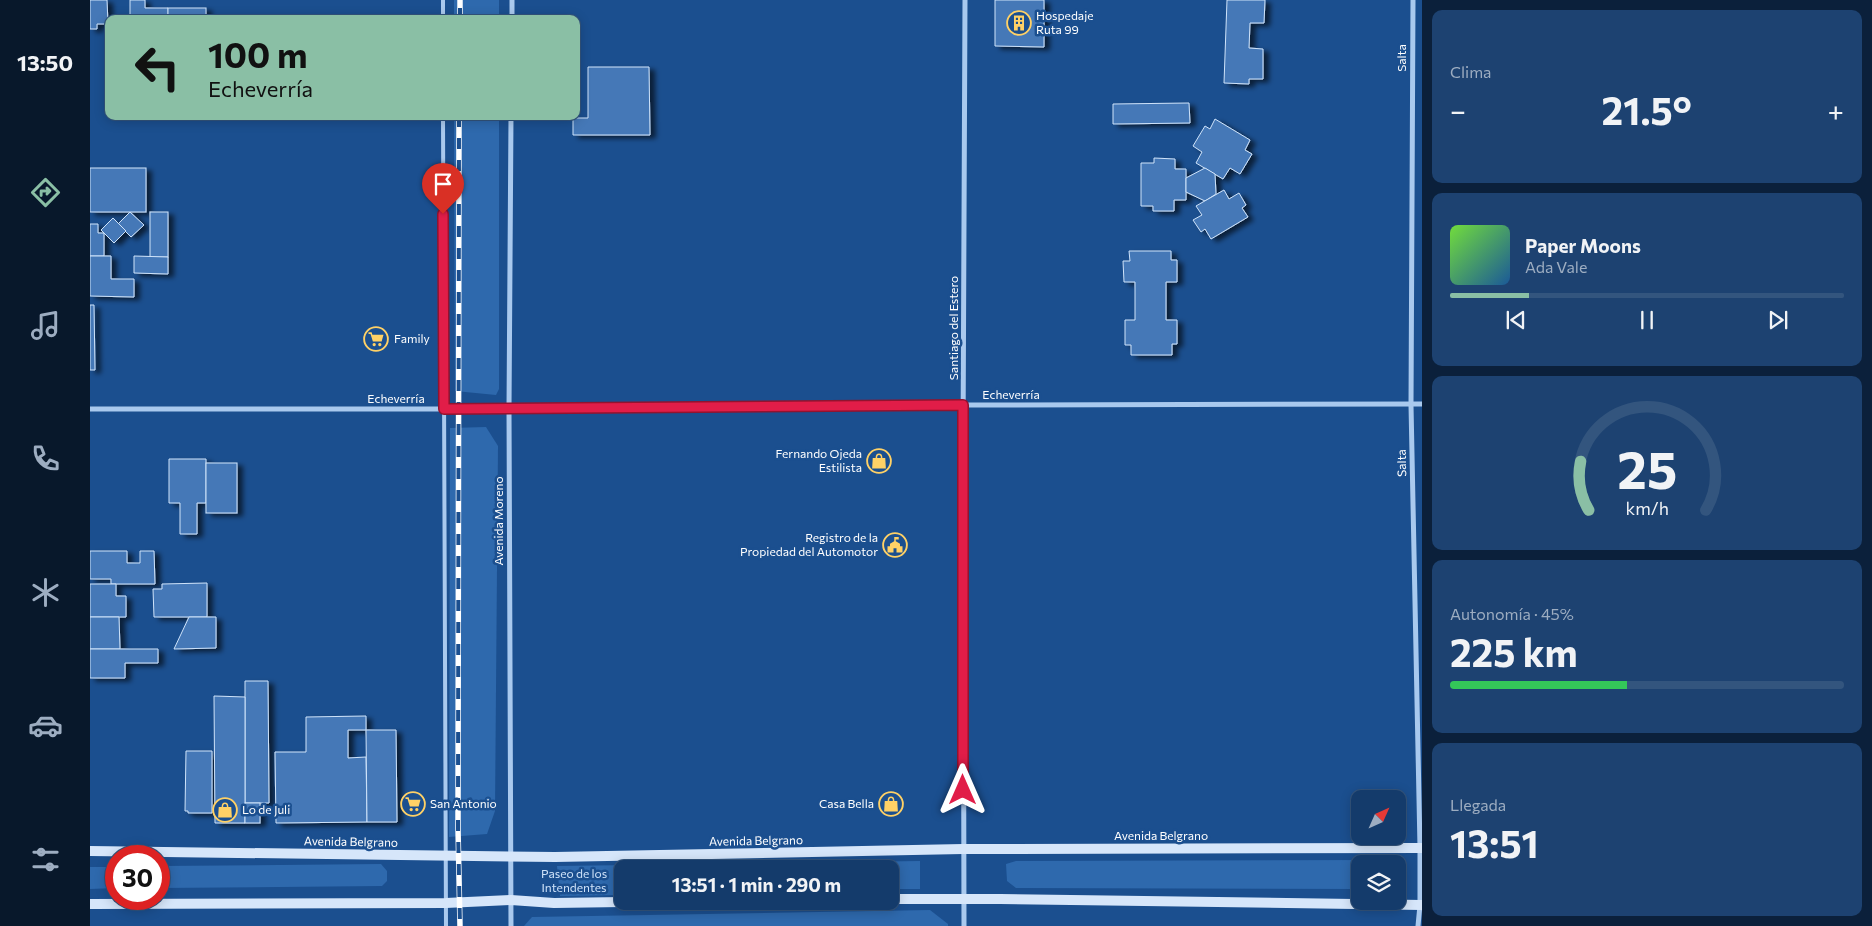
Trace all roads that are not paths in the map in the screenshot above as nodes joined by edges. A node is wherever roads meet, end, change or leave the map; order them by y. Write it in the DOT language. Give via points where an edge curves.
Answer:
graph roads {
  1 [pos="443,0"];
  2 [pos="512,0"];
  3 [pos="965,0"];
  4 [pos="1413,0"];
  5 [pos="443,15"];
  6 [pos="512,15"];
  7 [pos="443,120"];
  8 [pos="511,120"];
  9 [pos="1422,404"];
  10 [pos="963,405"];
  11 [pos="1411,405"];
  12 [pos="90,409"];
  13 [pos="444,409"];
  14 [pos="509,409"];
  15 [pos="1421,848"];
  16 [pos="963,849"];
  17 [pos="90,851"];
  18 [pos="445,856"];
  19 [pos="510,856"];
  20 [pos="899,899"];
  21 [pos="965,899"];
  22 [pos="511,900"];
  23 [pos="614,902"];
  24 [pos="446,903"];
  25 [pos="90,904"];
  26 [pos="1421,905"];
  27 [pos="446,926"];
  28 [pos="511,926"];
  29 [pos="964,926"];
  30 [pos="1418,926"];
  1 -- 5 [label="lane"];
  2 -- 6 [label="street"];
  3 -- 10 [label="street, Santiago del Estero"];
  4 -- 11 [label="street, Salta"];
  7 -- 13 [label="lane"];
  8 -- 14 [label="street, Avenida Moreno"];
  9 -- 11 [label="street, Echeverría"];
  10 -- 11 [label="street, Echeverría"];
  10 -- 14 [label="street, Echeverría"];
  10 -- 16 [label="street, Santiago del Estero"];
  11 -- 15 [label="street, Salta"];
  12 -- 13 [label="street, Echeverría"];
  13 -- 14 [label="street, Echeverría"];
  13 -- 18 [label="lane"];
  14 -- 19 [label="street, Avenida Moreno"];
  15 -- 16 [label="main road, Avenida Belgrano"];
  15 -- 26 [label="street, Salta"];
  16 -- 19 [label="main road, Avenida Belgrano"];
  16 -- 21 [label="street, Santiago del Estero"];
  17 -- 18 [label="main road, Avenida Belgrano"];
  18 -- 19 [label="main road, Avenida Belgrano"];
  18 -- 24 [label="lane"];
  19 -- 22 [label="street, Avenida Moreno"];
  20 -- 21 [label="main road"];
  21 -- 26 [label="main road"];
  21 -- 29 [label="street, Santiago del Estero"];
  22 -- 23 [label="main road"];
  22 -- 24 [label="main road"];
  22 -- 28 [label="street, Avenida Moreno"];
  24 -- 25 [label="main road"];
  24 -- 27 [label="lane"];
  26 -- 30 [label="street, Salta"];
}
